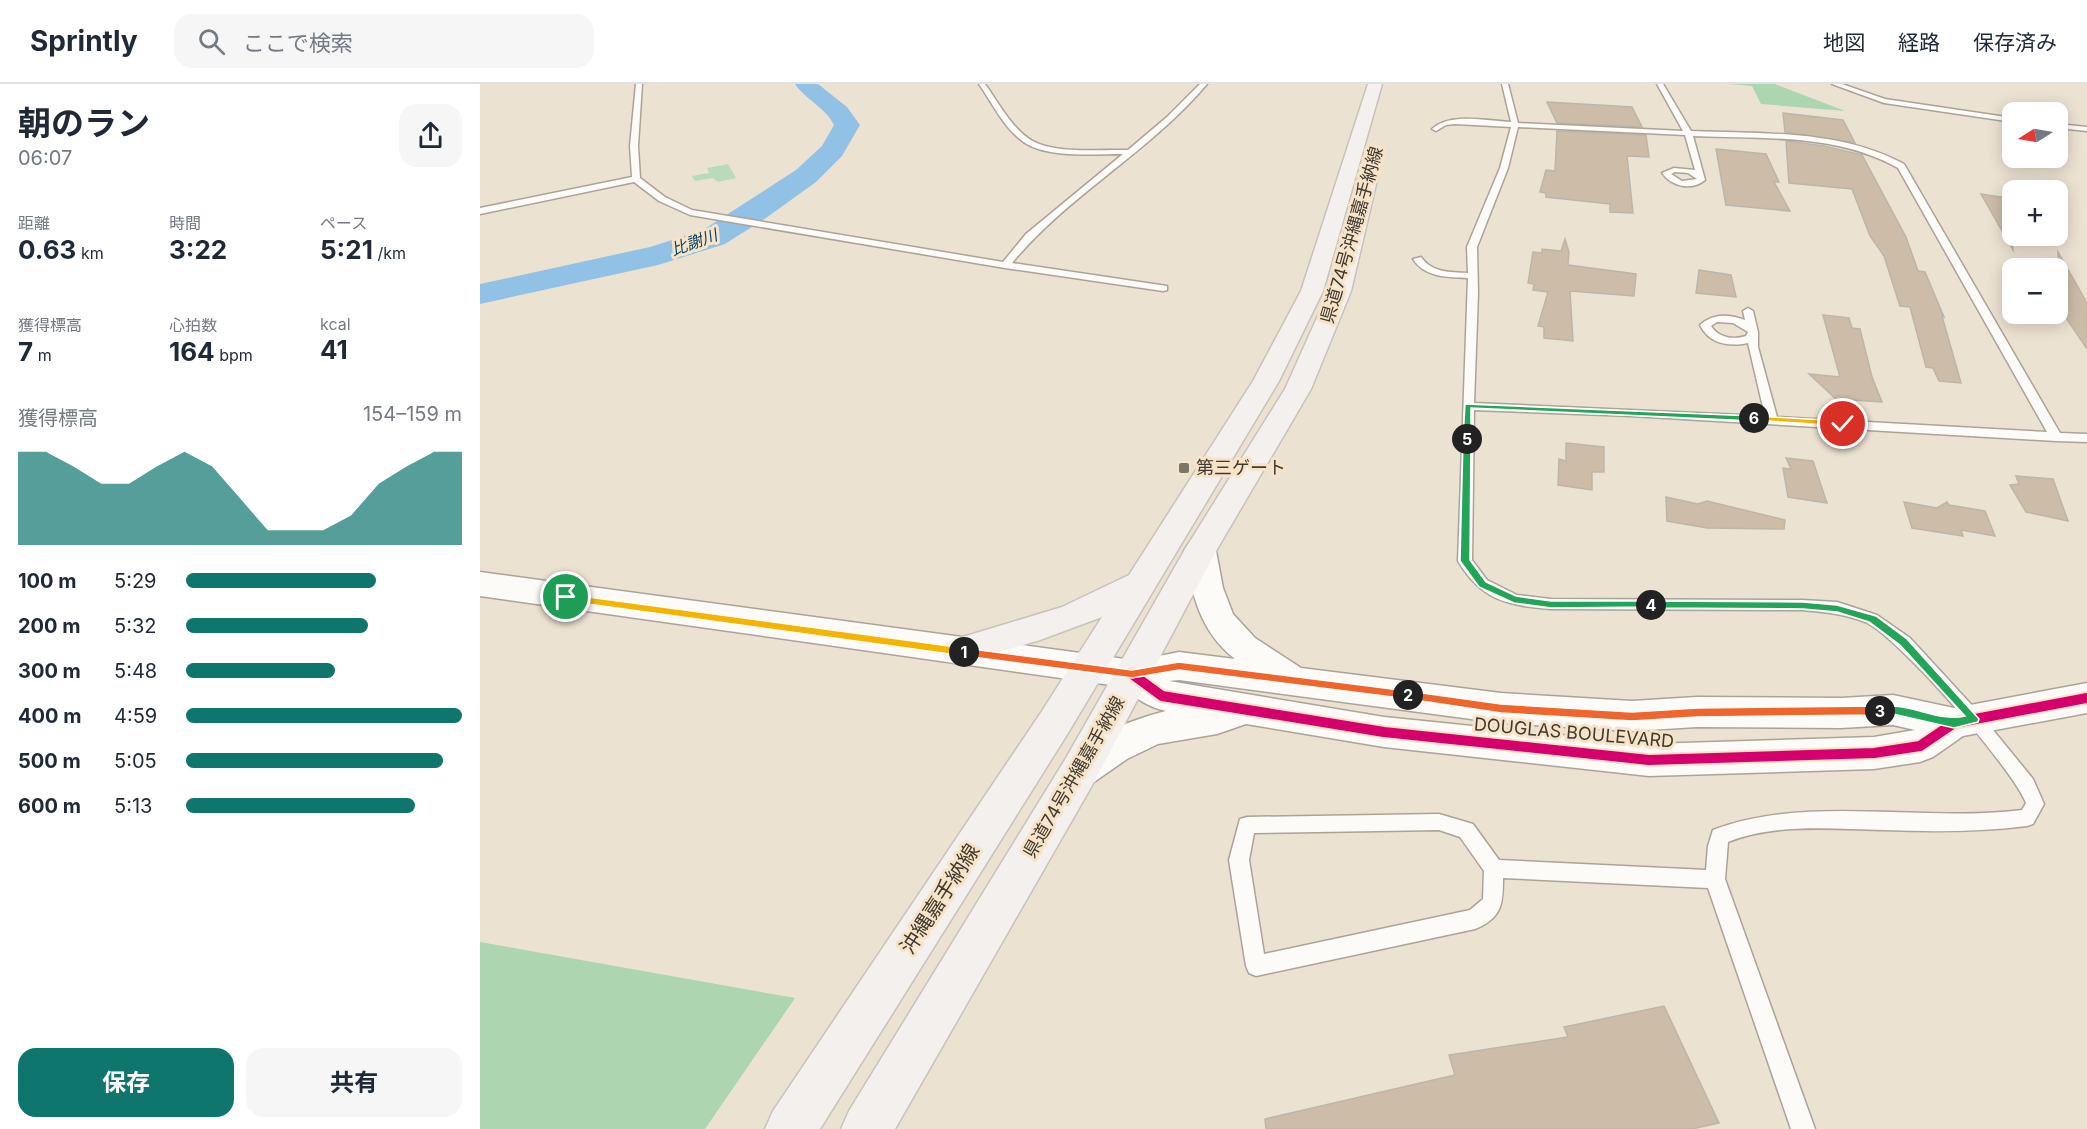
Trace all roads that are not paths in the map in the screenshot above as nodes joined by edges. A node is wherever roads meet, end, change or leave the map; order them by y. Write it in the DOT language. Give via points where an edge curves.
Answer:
graph roads {
  1 [pos="639,84"];
  2 [pos="982,84"];
  3 [pos="1204,84"];
  4 [pos="1375,84"];
  5 [pos="1393,84"];
  6 [pos="1505,84"];
  7 [pos="1660,84"];
  8 [pos="1835,84"];
  9 [pos="2002,118"];
  10 [pos="1515,125"];
  11 [pos="2068,127"];
  12 [pos="1436,129"];
  13 [pos="2087,129"];
  14 [pos="1688,134"];
  15 [pos="1130,152"];
  16 [pos="1701,178"];
  17 [pos="636,179"];
  18 [pos="480,211"];
  19 [pos="1418,259"];
  20 [pos="1005,265"];
  21 [pos="1473,276"];
  22 [pos="1163,288"];
  23 [pos="1748,311"];
  24 [pos="1468,406"];
  25 [pos="1772,419"];
  26 [pos="2056,436"];
  27 [pos="2087,438"];
  28 [pos="1200,551"];
  29 [pos="1142,582"];
  30 [pos="480,584"];
  31 [pos="958,651"];
  32 [pos="1088,668"];
  33 [pos="1132,674"];
  34 [pos="1292,680"];
  35 [pos="2087,698"];
  36 [pos="1248,710"];
  37 [pos="1964,721"];
  38 [pos="1080,770"];
  39 [pos="1494,869"];
  40 [pos="1715,879"];
  41 [pos="791,1129"];
  42 [pos="867,1129"];
  43 [pos="1803,1129"];
  1 -- 17 [label="lane" via="634,146"];
  2 -- 15 [label="lane" via="1016,130 1033,145"];
  3 -- 15 [label="lane"];
  4 -- 29 [label="main road, 県道74号沖縄嘉手納線" via="1312,291 1266,381"];
  5 -- 28 [label="main road, 県道74号沖縄嘉手納線" via="1340,291 1325,331 1298,389"];
  6 -- 10 [label="lane"];
  7 -- 14 [label="lane"];
  8 -- 9 [label="lane" via="1884,101"];
  10 -- 12 [label="lane" via="1455,122"];
  10 -- 14 [label="lane"];
  10 -- 21 [label="lane" via="1504,168 1472,247"];
  11 -- 13 [label="lane"];
  14 -- 16 [label="lane"];
  14 -- 26 [label="lane" via="1841,142 1901,166"];
  15 -- 20 [label="lane" via="1029,236"];
  17 -- 18 [label="lane"];
  17 -- 20 [label="lane" via="662,199 690,212"];
  19 -- 21 [label="lane" via="1427,270"];
  20 -- 22 [label="lane"];
  21 -- 24 [label="lane"];
  23 -- 25 [label="lane"];
  24 -- 25 [label="lane"];
  24 -- 37 [label="lane" via="1465,561 1482,584 1514,600 1551,604 1837,609 1872,619 1904,642"];
  25 -- 26 [label="lane"];
  26 -- 27 [label="lane"];
  28 -- 33 [label="main road, 県道74号沖縄嘉手納線"];
  28 -- 34 [label="street, DOUGLAS BOULEVARD" via="1209,594 1221,624 1239,643"];
  29 -- 31 [label="main road" via="1109,602 1073,616"];
  29 -- 32 [label="main road, 県道74号沖縄嘉手納線"];
  30 -- 31 [label="street"];
  31 -- 32 [label="street"];
  32 -- 33 [label="street"];
  32 -- 41 [label="main road, 沖縄嘉手納線"];
  33 -- 34 [label="street, DOUGLAS BOULEVARD" via="1179,666"];
  33 -- 36 [label="street, DOUGLAS BOULEVARD" via="1162,696"];
  33 -- 38 [label="main road, 県道74号沖縄嘉手納線"];
  34 -- 37 [label="street, DOUGLAS BOULEVARD" via="1576,714 1893,710"];
  35 -- 37 [label="street, DOUGLAS BOULEVARD"];
  36 -- 37 [label="street, DOUGLAS BOULEVARD" via="1384,732 1649,760 1874,753 1920,746"];
  36 -- 38 [label="street, DOUGLAS BOULEVARD" via="1210,722 1176,724 1144,732 1112,747"];
  37 -- 40 [label="lane" via="2027,784 2035,804 2027,818 1990,824 1782,822 1733,830 1720,836"];
  38 -- 42 [label="main road, 県道74号沖縄嘉手納線"];
  39 -- 39 [label="lane" via="1493,903 1475,919 1256,966 1239,860 1247,825 1439,822 1466,830"];
  39 -- 40 [label="lane"];
  40 -- 43 [label="lane"];
}
